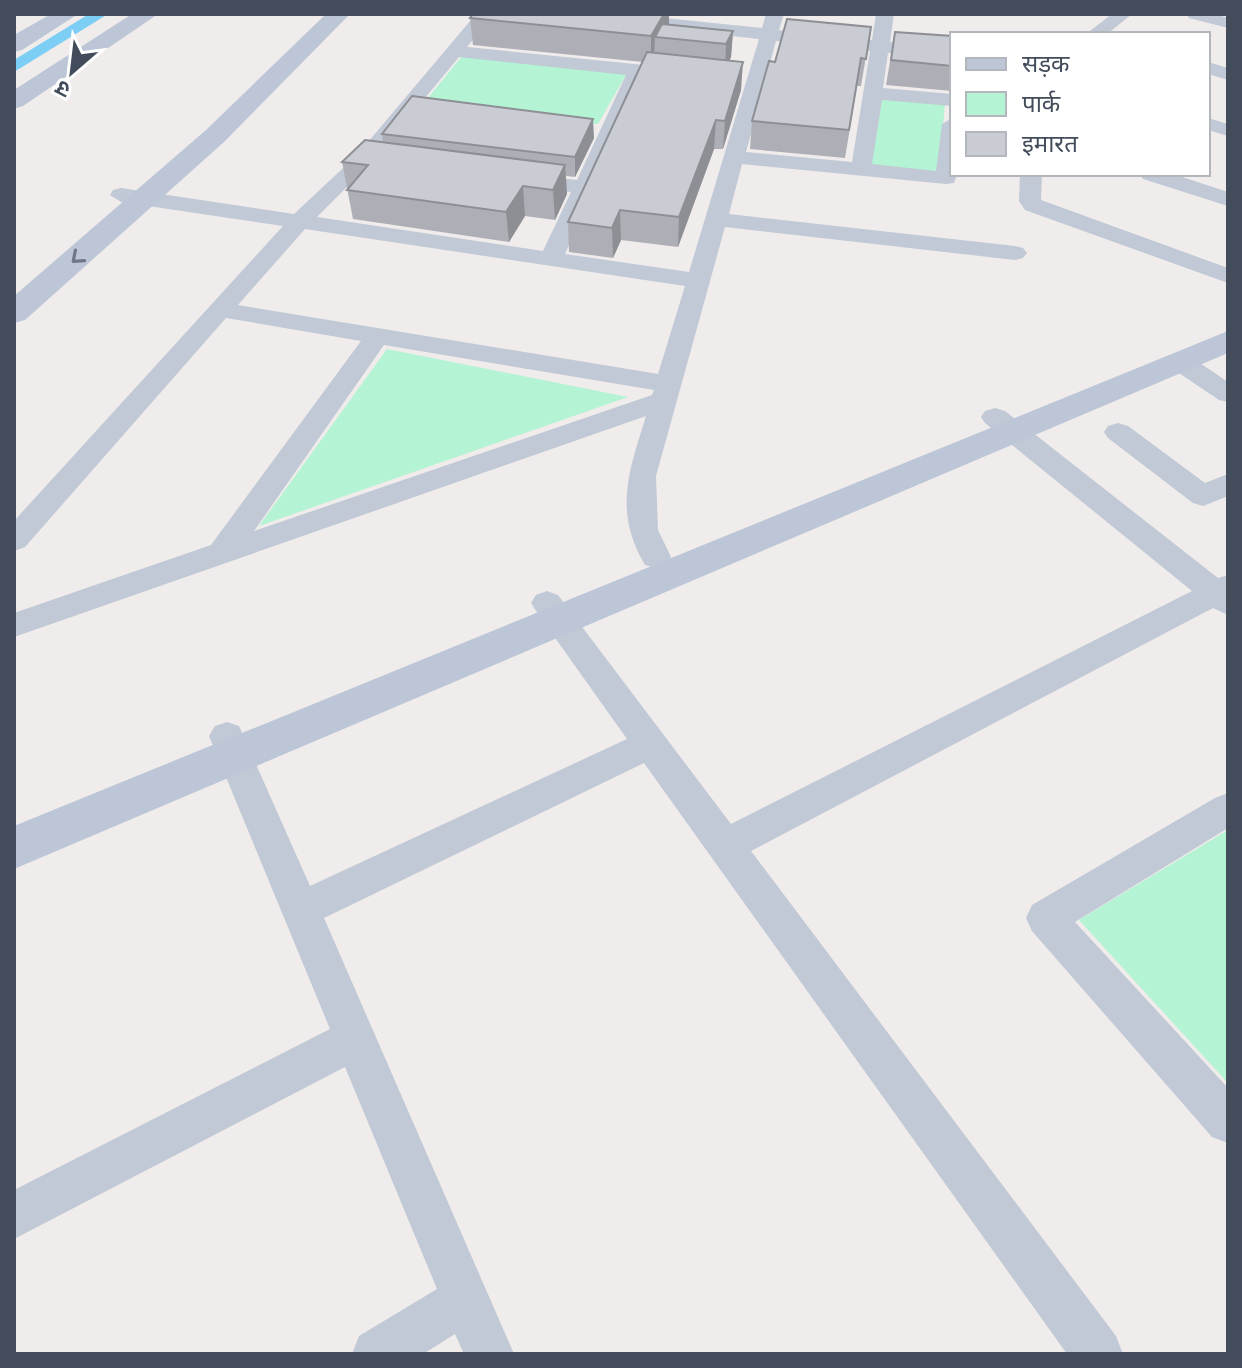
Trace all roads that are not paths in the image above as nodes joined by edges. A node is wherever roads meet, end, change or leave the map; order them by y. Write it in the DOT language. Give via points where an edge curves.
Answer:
graph roads {
  1 [pos="46,14"];
  2 [pos="67,14"];
  3 [pos="147,14"];
  4 [pos="317,14"];
  5 [pos="339,14"];
  6 [pos="485,14"];
  7 [pos="577,14"];
  8 [pos="885,14"];
  9 [pos="1094,14"];
  10 [pos="1195,14"];
  11 [pos="1118,17"];
  12 [pos="1228,23"];
  13 [pos="772,24"];
  14 [pos="1098,32"];
  15 [pos="16,39"];
  16 [pos="880,46"];
  17 [pos="457,51"];
  18 [pos="950,54"];
  19 [pos="638,70"];
  20 [pos="696,76"];
  21 [pos="873,93"];
  22 [pos="950,100"];
  23 [pos="14,101"];
  24 [pos="950,142"];
  25 [pos="734,157"];
  26 [pos="364,159"];
  27 [pos="395,163"];
  28 [pos="861,170"];
  29 [pos="1031,176"];
  30 [pos="1157,176"];
  31 [pos="505,177"];
  32 [pos="584,187"];
  33 [pos="133,197"];
  34 [pos="1228,199"];
  35 [pos="716,219"];
  36 [pos="299,222"];
  37 [pos="1015,253"];
  38 [pos="551,259"];
  39 [pos="1228,276"];
  40 [pos="698,281"];
  41 [pos="14,284"];
  42 [pos="220,310"];
  43 [pos="14,313"];
  44 [pos="377,336"];
  45 [pos="1215,345"];
  46 [pos="666,392"];
  47 [pos="1228,394"];
  48 [pos="1004,424"];
  49 [pos="1118,432"];
  50 [pos="1228,484"];
  51 [pos="14,540"];
  52 [pos="222,553"];
  53 [pos="656,557"];
  54 [pos="1224,594"];
  55 [pos="553,612"];
  56 [pos="14,625"];
  57 [pos="650,744"];
  58 [pos="231,746"];
  59 [pos="1227,810"];
  60 [pos="14,821"];
  61 [pos="725,846"];
  62 [pos="14,848"];
  63 [pos="300,910"];
  64 [pos="355,1039"];
  65 [pos="1228,1121"];
  66 [pos="14,1215"];
  67 [pos="466,1299"];
  68 [pos="377,1354"];
  69 [pos="489,1354"];
  70 [pos="1098,1354"];
  1 -- 15 [label="street"];
  2 -- 15 [label="street"];
  3 -- 23 [label="street"];
  4 -- 33 [label="street"];
  5 -- 33 [label="street"];
  6 -- 17 [label="street"];
  7 -- 13 [label="street"];
  8 -- 16 [label="street"];
  9 -- 11 [label="street"];
  10 -- 12 [label="street"];
  11 -- 14 [label="street"];
  13 -- 16 [label="street"];
  13 -- 25 [label="street" via="748,81"];
  16 -- 18 [label="street"];
  16 -- 21 [label="street"];
  17 -- 19 [label="street"];
  17 -- 26 [label="street" via="418,107"];
  19 -- 20 [label="street"];
  19 -- 32 [label="street" via="602,130"];
  21 -- 22 [label="street"];
  21 -- 28 [label="street"];
  24 -- 28 [label="street" via="946,178"];
  25 -- 28 [label="street"];
  25 -- 35 [label="street"];
  26 -- 27 [label="street"];
  26 -- 36 [label="street"];
  29 -- 39 [label="street" via="1033,205"];
  30 -- 34 [label="street"];
  31 -- 32 [label="street"];
  32 -- 38 [label="street"];
  33 -- 36 [label="street"];
  33 -- 41 [label="street"];
  33 -- 43 [label="street, one-way"];
  35 -- 37 [label="street"];
  35 -- 40 [label="street"];
  36 -- 38 [label="street"];
  36 -- 42 [label="street"];
  38 -- 40 [label="street"];
  40 -- 46 [label="street"];
  42 -- 44 [label="street"];
  42 -- 51 [label="street"];
  44 -- 46 [label="street"];
  44 -- 52 [label="street"];
  45 -- 47 [label="street"];
  45 -- 48 [label="street"];
  45 -- 48 [label="street"];
  46 -- 52 [label="street"];
  46 -- 53 [label="street" via="642,476 643,530"];
  48 -- 53 [label="street"];
  48 -- 54 [label="street"];
  48 -- 55 [label="street"];
  49 -- 50 [label="street" via="1203,496"];
  52 -- 56 [label="street"];
  53 -- 55 [label="street"];
  54 -- 61 [label="street"];
  55 -- 57 [label="street"];
  55 -- 58 [label="street"];
  57 -- 61 [label="street"];
  57 -- 63 [label="street"];
  58 -- 60 [label="street"];
  58 -- 62 [label="street"];
  58 -- 63 [label="street"];
  59 -- 65 [label="street" via="1046,918"];
  61 -- 70 [label="street"];
  63 -- 64 [label="street"];
  64 -- 66 [label="street"];
  64 -- 67 [label="street"];
  67 -- 68 [label="street"];
  67 -- 69 [label="street"];
}
